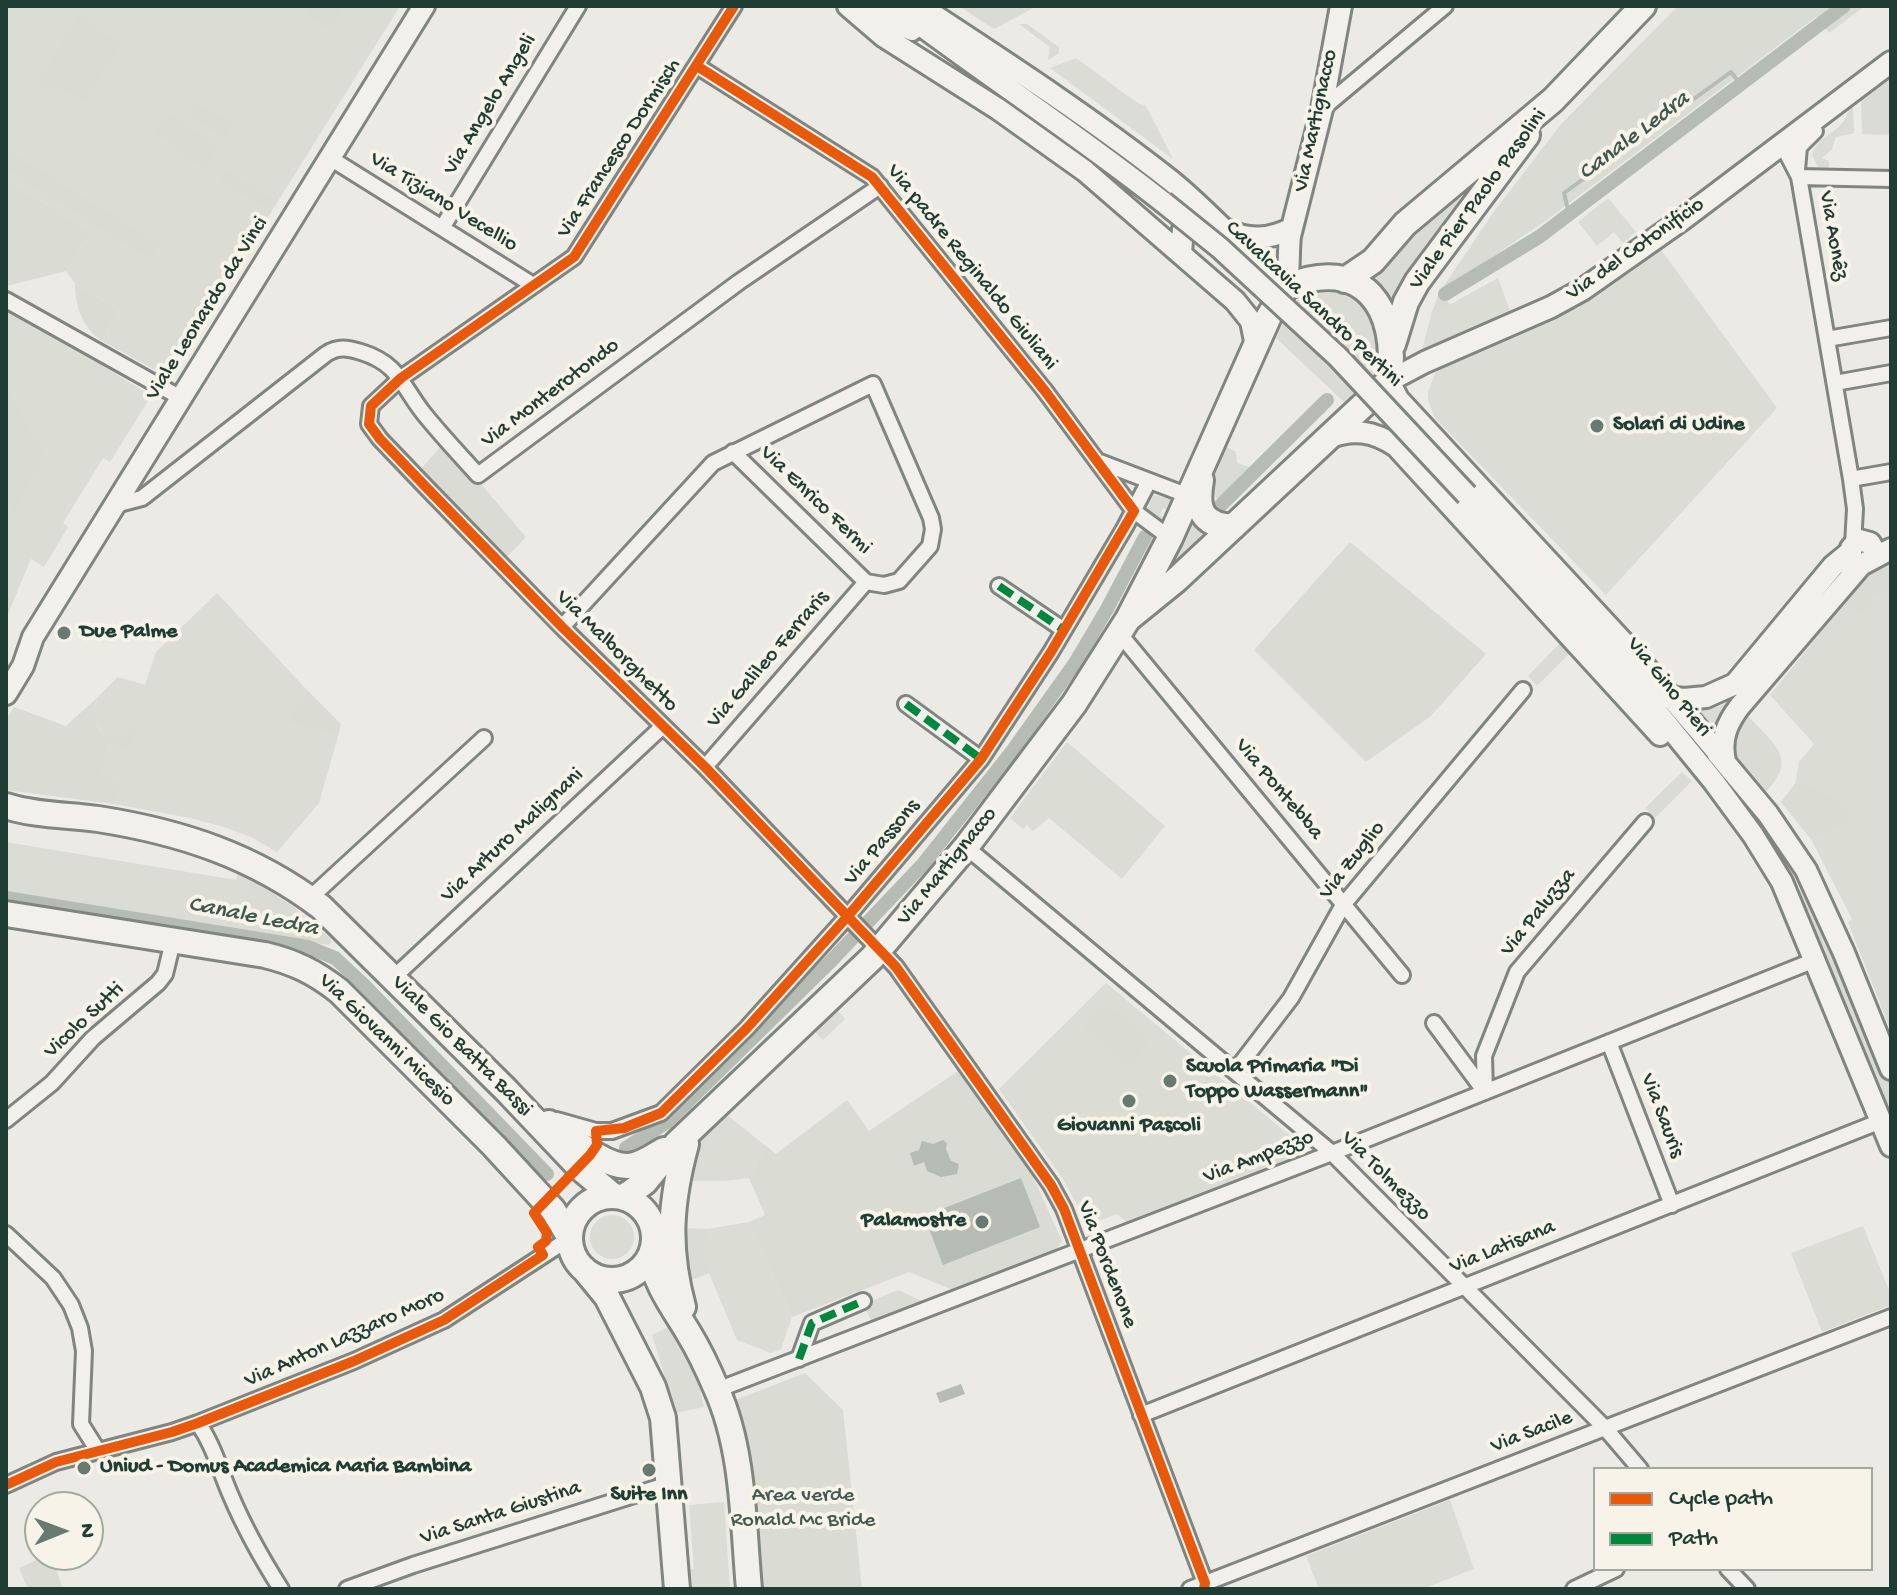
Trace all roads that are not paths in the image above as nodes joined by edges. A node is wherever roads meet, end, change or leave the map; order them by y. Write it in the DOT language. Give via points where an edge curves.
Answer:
graph roads {
  1 [pos="424,6"];
  2 [pos="578,6"];
  3 [pos="734,6"];
  4 [pos="848,6"];
  5 [pos="862,6"];
  6 [pos="895,6"];
  7 [pos="920,6"];
  8 [pos="1341,6"];
  9 [pos="1445,6"];
  10 [pos="1643,6"];
  11 [pos="952,49"];
  12 [pos="1891,62"];
  13 [pos="697,66"];
  14 [pos="1553,100"];
  15 [pos="1829,108"];
  16 [pos="1322,109"];
  17 [pos="1782,144"];
  18 [pos="330,158"];
  19 [pos="1085,171"];
  20 [pos="1798,174"];
  21 [pos="1891,179"];
  22 [pos="1169,180"];
  23 [pos="880,186"];
  24 [pos="1448,189"];
  25 [pos="1469,212"];
  26 [pos="442,228"];
  27 [pos="1228,231"];
  28 [pos="1291,232"];
  29 [pos="1181,253"];
  30 [pos="1319,278"];
  31 [pos="1345,280"];
  32 [pos="533,285"];
  33 [pos="1286,287"];
  34 [pos="6,300"];
  35 [pos="1891,328"];
  36 [pos="1827,339"];
  37 [pos="1256,346"];
  38 [pos="1392,347"];
  39 [pos="1425,362"];
  40 [pos="1891,373"];
  41 [pos="401,378"];
  42 [pos="1389,381"];
  43 [pos="1835,383"];
  44 [pos="181,398"];
  45 [pos="1325,440"];
  46 [pos="1436,440"];
  47 [pos="733,452"];
  48 [pos="1100,461"];
  49 [pos="1205,462"];
  50 [pos="1410,462"];
  51 [pos="1891,472"];
  52 [pos="1851,479"];
  53 [pos="1149,481"];
  54 [pos="1189,496"];
  55 [pos="115,505"];
  56 [pos="1134,511"];
  57 [pos="1233,527"];
  58 [pos="1170,538"];
  59 [pos="1869,550"];
  60 [pos="1176,580"];
  61 [pos="866,582"];
  62 [pos="999,586"];
  63 [pos="1798,624"];
  64 [pos="1123,626"];
  65 [pos="562,627"];
  66 [pos="1064,630"];
  67 [pos="33,637"];
  68 [pos="1600,642"];
  69 [pos="6,667"];
  70 [pos="1523,690"];
  71 [pos="6,694"];
  72 [pos="1664,696"];
  73 [pos="906,704"];
  74 [pos="663,726"];
  75 [pos="484,738"];
  76 [pos="981,759"];
  77 [pos="1725,761"];
  78 [pos="705,767"];
  79 [pos="1714,782"];
  80 [pos="10,808"];
  81 [pos="1645,822"];
  82 [pos="966,847"];
  83 [pos="1801,862"];
  84 [pos="1777,874"];
  85 [pos="310,898"];
  86 [pos="1343,905"];
  87 [pos="6,914"];
  88 [pos="850,920"];
  89 [pos="173,941"];
  90 [pos="875,944"];
  91 [pos="1815,960"];
  92 [pos="1402,975"];
  93 [pos="393,978"];
  94 [pos="1434,1023"];
  95 [pos="1609,1042"];
  96 [pos="1891,1069"];
  97 [pos="1235,1071"];
  98 [pos="506,1090"];
  99 [pos="1485,1092"];
  100 [pos="537,1115"];
  101 [pos="6,1120"];
  102 [pos="1881,1121"];
  103 [pos="596,1131"];
  104 [pos="681,1144"];
  105 [pos="1891,1146"];
  106 [pos="1332,1153"];
  107 [pos="618,1196"];
  108 [pos="1672,1205"];
  109 [pos="650,1219"];
  110 [pos="6,1234"];
  111 [pos="570,1238"];
  112 [pos="1079,1252"];
  113 [pos="651,1255"];
  114 [pos="584,1269"];
  115 [pos="1464,1287"];
  116 [pos="863,1301"];
  117 [pos="1891,1317"];
  118 [pos="691,1337"];
  119 [pos="799,1359"];
  120 [pos="717,1390"];
  121 [pos="1141,1415"];
  122 [pos="198,1423"];
  123 [pos="1605,1428"];
  124 [pos="98,1451"];
  125 [pos="1638,1467"];
  126 [pos="669,1484"];
  127 [pos="6,1485"];
  128 [pos="1612,1571"];
  129 [pos="1730,1571"];
  130 [pos="1205,1586"];
  131 [pos="351,1588"];
  132 [pos="281,1589"];
  133 [pos="677,1589"];
  134 [pos="749,1589"];
  135 [pos="1190,1589"];
  136 [pos="1574,1589"];
  137 [pos="1747,1589"];
  1 -- 18 [label="main road, Viale Leonardo da Vinci"];
  2 -- 26 [label="street, Via Angelo Angeli"];
  3 -- 13 [label="street, Via Francesco Dormisch"];
  4 -- 19 [label="main road" via="883,36"];
  5 -- 11 [label="main road"];
  6 -- 11 [label="main road"];
  7 -- 22 [label="main road"];
  8 -- 16 [label="main road, Via Martignacco"];
  9 -- 16 [label="street"];
  10 -- 14 [label="main road, Viale Pier Paolo Pasolini"];
  11 -- 68 [label="main road, Cavalcavia Sandro Pertini, bridge" via="1025,98 1220,248 1338,357"];
  12 -- 15 [label="main road, Via del Cotonificio"];
  13 -- 23 [label="street, Via padre Reginaldo Giuliani" via="862,169"];
  13 -- 32 [label="street, Via Francesco Dormisch" via="574,257"];
  14 -- 24 [label="main road, Viale Pier Paolo Pasolini"];
  14 -- 25 [label="main road, Viale Pier Paolo Pasolini"];
  15 -- 17 [label="main road, Via del Cotonificio"];
  15 -- 20 [label="street, Via del Cotonificio" via="1827,123 1799,147"];
  16 -- 28 [label="main road, Via Martignacco"];
  17 -- 20 [label="street, Via Aonêz"];
  17 -- 39 [label="main road, Via del Cotonificio" via="1574,294"];
  18 -- 26 [label="street, Via Tiziano Vecellio"];
  18 -- 44 [label="main road, Viale Leonardo da Vinci"];
  19 -- 22 [label="main road" via="1162,217 1173,213 1178,201"];
  19 -- 29 [label="main road"];
  20 -- 21 [label="street"];
  20 -- 36 [label="street, Via Aonêz"];
  22 -- 27 [label="main road"];
  23 -- 41 [label="street, Via Monterotondo" via="739,282 478,475 411,398"];
  23 -- 48 [label="street, Via padre Reginaldo Giuliani"];
  24 -- 25 [label="main road" via="1464,192"];
  24 -- 31 [label="main road, Viale Pier Paolo Pasolini" via="1405,224 1373,261"];
  25 -- 38 [label="main road, Viale Pier Paolo Pasolini" via="1417,282"];
  26 -- 32 [label="street, Via Tiziano Vecellio"];
  27 -- 28 [label="main road" via="1259,238"];
  27 -- 29 [label="main road" via="1204,220 1190,222 1181,235"];
  27 -- 33 [label="main road"];
  28 -- 30 [label="main road" via="1300,262"];
  28 -- 33 [label="main road, Via Martignacco"];
  29 -- 37 [label="main road" via="1244,311"];
  30 -- 31 [label="main road"];
  30 -- 33 [label="main road"];
  31 -- 38 [label="main road" via="1377,302"];
  32 -- 41 [label="street, Via Francesco Dormisch"];
  33 -- 37 [label="main road, Via Martignacco"];
  34 -- 44 [label="street"];
  35 -- 36 [label="street"];
  36 -- 43 [label="street, Via Aonêz"];
  37 -- 49 [label="main road, Via Martignacco"];
  38 -- 39 [label="main road" via="1405,360"];
  38 -- 42 [label="main road"];
  39 -- 42 [label="main road, Via del Cotonificio"];
  40 -- 43 [label="street"];
  41 -- 55 [label="street, Via Monterotondo" via="379,358 350,348 332,350 142,498"];
  41 -- 65 [label="street, Via Malborghetto" via="371,406 372,429"];
  42 -- 45 [label="main road, Via del Cotonificio"];
  42 -- 46 [label="main road" via="1398,399"];
  43 -- 52 [label="street, Via Aonêz"];
  44 -- 55 [label="main road, Viale Leonardo da Vinci"];
  45 -- 50 [label="main road" via="1353,431 1375,435"];
  45 -- 57 [label="main road, Via del Cotonificio"];
  46 -- 50 [label="main road"];
  46 -- 72 [label="main road"];
  47 -- 61 [label="street, Via Enrico Fermi"];
  47 -- 61 [label="street" via="873,384 931,518 933,537 899,581"];
  47 -- 65 [label="street" via="713,463"];
  48 -- 53 [label="street, Via padre Reginaldo Giuliani"];
  48 -- 56 [label="street, Via padre Reginaldo Giuliani"];
  49 -- 54 [label="main road, Via Martignacco"];
  49 -- 57 [label="main road" via="1201,510 1212,523"];
  50 -- 79 [label="main road" via="1694,771"];
  51 -- 52 [label="street"];
  52 -- 59 [label="street, Via Aonêz"];
  53 -- 54 [label="street, Via padre Reginaldo Giuliani"];
  53 -- 56 [label="street, Via Passons"];
  54 -- 58 [label="main road, Via Martignacco"];
  55 -- 67 [label="main road, Viale Leonardo da Vinci"];
  56 -- 58 [label="street, Via padre Reginaldo Giuliani"];
  56 -- 66 [label="street, Via Passons"];
  57 -- 60 [label="main road, Via del Cotonificio"];
  58 -- 64 [label="main road, Via Martignacco"];
  59 -- 63 [label="main road"];
  60 -- 64 [label="main road, Via Martignacco"];
  61 -- 78 [label="street, Via Galileo Ferraris"];
  62 -- 66 [label="street"];
  63 -- 72 [label="main road" via="1729,688 1706,697"];
  63 -- 77 [label="main road" via="1733,715 1723,736"];
  64 -- 82 [label="main road, Via Martignacco" via="1074,704"];
  64 -- 86 [label="street, Via Pontebba"];
  65 -- 74 [label="street, Via Malborghetto"];
  66 -- 76 [label="street, Via Passons"];
  67 -- 69 [label="main road"];
  67 -- 71 [label="main road"];
  68 -- 72 [label="main road, Via Gino Pieri"];
  68 -- 79 [label="main road, Via Gino Pieri"];
  70 -- 86 [label="street, Via Zuglio"];
  72 -- 77 [label="main road, Via Gino Pieri"];
  73 -- 76 [label="street"];
  74 -- 78 [label="street, Via Malborghetto"];
  74 -- 93 [label="street, Via Arturo Malignani"];
  75 -- 85 [label="street"];
  76 -- 88 [label="street, Via Passons"];
  77 -- 83 [label="main road, Via Gino Pieri"];
  78 -- 88 [label="street, Via Malborghetto"];
  79 -- 84 [label="main road, Via Gino Pieri"];
  80 -- 85 [label="main road, Viale Gio Batta Bassi" via="194,839 262,867"];
  81 -- 99 [label="street, Via Paluzza" via="1517,972 1484,1056"];
  82 -- 90 [label="main road, Via Martignacco"];
  82 -- 97 [label="street, Via Tolmezzo"];
  83 -- 84 [label="main road"];
  83 -- 96 [label="main road, Via Gino Pieri"];
  84 -- 91 [label="main road, Via Gino Pieri"];
  85 -- 93 [label="main road, Viale Gio Batta Bassi"];
  86 -- 92 [label="street, Via Pontebba"];
  86 -- 97 [label="street, Via Zuglio" via="1291,998"];
  87 -- 89 [label="main road, Via Giovanni Micesio"];
  88 -- 90 [label="street, Via Malborghetto"];
  88 -- 103 [label="street, Via Passons" via="661,1113 624,1128"];
  89 -- 101 [label="street, Vicolo Sutti" via="158,983"];
  89 -- 111 [label="main road, Via Giovanni Micesio" via="284,960 327,981 494,1146 553,1210"];
  90 -- 104 [label="main road, Via Martignacco"];
  90 -- 112 [label="street, Via Pordenone" via="1051,1185"];
  91 -- 95 [label="street, Via Ampezzo"];
  91 -- 102 [label="main road, Via Gino Pieri"];
  93 -- 98 [label="main road, Viale Gio Batta Bassi"];
  94 -- 99 [label="street"];
  95 -- 99 [label="street, Via Ampezzo"];
  95 -- 108 [label="street, Via Sauris"];
  97 -- 106 [label="street, Via Tolmezzo"];
  98 -- 100 [label="main road"];
  98 -- 107 [label="main road, Viale Gio Batta Bassi" via="579,1167"];
  99 -- 106 [label="street, Via Ampezzo"];
  100 -- 103 [label="street, Viale Gio Batta Bassi"];
  100 -- 104 [label="main road" via="616,1165 637,1164"];
  102 -- 105 [label="main road, Via Gino Pieri"];
  102 -- 108 [label="street, Via Latisana"];
  104 -- 107 [label="main road, Via Martignacco" via="645,1182"];
  104 -- 109 [label="main road, Via Martignacco" via="656,1191"];
  104 -- 118 [label="main road" via="671,1252"];
  106 -- 112 [label="street, Via Ampezzo"];
  106 -- 115 [label="street, Via Tolmezzo"];
  107 -- 109 [label="main road" via="634,1202"];
  107 -- 111 [label="main road" via="585,1205 572,1223"];
  108 -- 115 [label="street, Via Latisana"];
  109 -- 113 [label="main road"];
  110 -- 124 [label="street" via="53,1278 71,1305 84,1351 81,1424"];
  111 -- 114 [label="main road"];
  111 -- 122 [label="street, Via Anton Lazzaro Moro" via="444,1320"];
  112 -- 119 [label="street, Via Ampezzo"];
  112 -- 121 [label="street, Via Pordenone"];
  113 -- 114 [label="main road" via="635,1273 621,1279 597,1278"];
  113 -- 118 [label="main road" via="656,1278"];
  114 -- 126 [label="main road" via="607,1297 653,1387 663,1418"];
  115 -- 121 [label="street, Via Latisana"];
  115 -- 123 [label="street, Via Tolmezzo"];
  116 -- 119 [label="street" via="812,1323"];
  117 -- 123 [label="street, Via Sacile"];
  118 -- 120 [label="main road"];
  119 -- 120 [label="street, Via Ampezzo"];
  120 -- 134 [label="main road" via="734,1449"];
  121 -- 130 [label="street, Via Pordenone"];
  122 -- 124 [label="street, Via Anton Lazzaro Moro"];
  122 -- 132 [label="street" via="211,1442 250,1539"];
  123 -- 125 [label="street, Via Tolmezzo"];
  123 -- 130 [label="street, Via Sacile"];
  124 -- 127 [label="street, Via Anton Lazzaro Moro" via="56,1462"];
  126 -- 131 [label="street, Via Santa Giustina"];
  126 -- 133 [label="main road"];
  128 -- 136 [label="street"];
  129 -- 137 [label="street"];
  130 -- 135 [label="street, Via Sacile"];
}
